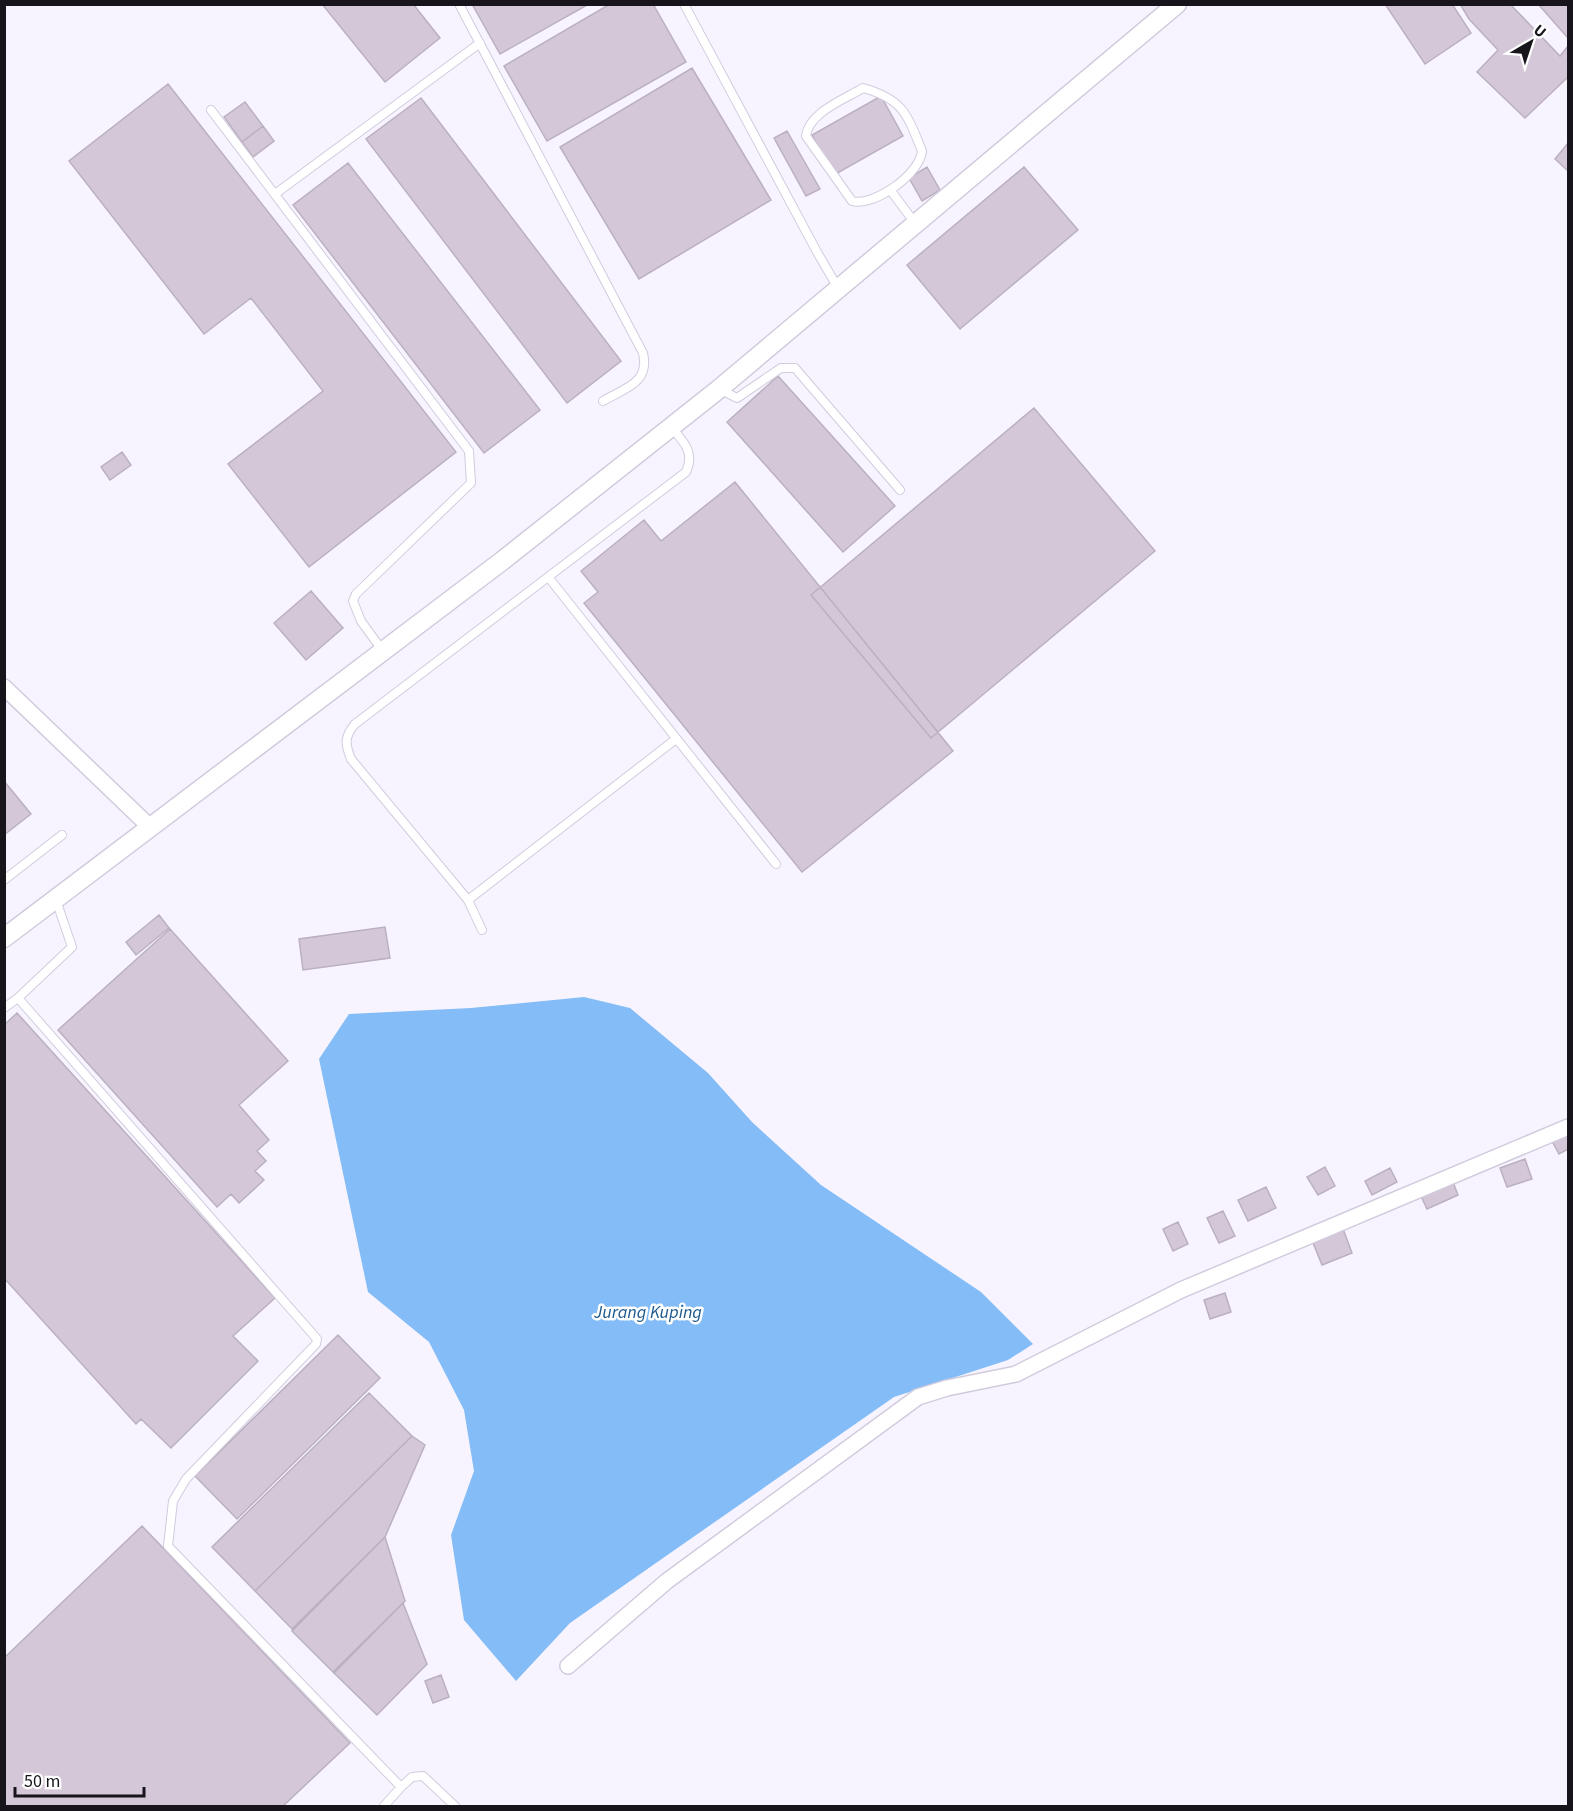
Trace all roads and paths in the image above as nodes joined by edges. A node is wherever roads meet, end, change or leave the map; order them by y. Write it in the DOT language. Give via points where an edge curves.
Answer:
graph roads {
  1 [pos="459,4"];
  2 [pos="684,4"];
  3 [pos="1177,4"];
  4 [pos="480,43"];
  5 [pos="211,110"];
  6 [pos="891,190"];
  7 [pos="275,194"];
  8 [pos="916,224"];
  9 [pos="839,289"];
  10 [pos="719,389"];
  11 [pos="603,401"];
  12 [pos="671,427"];
  13 [pos="900,490"];
  14 [pos="549,578"];
  15 [pos="382,651"];
  16 [pos="4,687"];
  17 [pos="676,739"];
  18 [pos="150,827"];
  19 [pos="62,835"];
  20 [pos="776,864"];
  21 [pos="4,880"];
  22 [pos="55,900"];
  23 [pos="468,900"];
  24 [pos="482,930"];
  25 [pos="4,938"];
  26 [pos="18,998"];
  27 [pos="4,1008"];
  28 [pos="1569,1127"];
  29 [pos="568,1666"];
  30 [pos="401,1787"];
  31 [pos="384,1806"];
  32 [pos="455,1806"];
  1 -- 4 [label="lane"];
  2 -- 9 [label="lane"];
  3 -- 8 [label="street"];
  4 -- 7 [label="lane"];
  4 -- 11 [label="lane" via="643,353 645,371 640,379"];
  5 -- 7 [label="lane"];
  6 -- 6 [label="lane" via="864,203 852,201 806,136 813,119 863,88 898,102 922,151 916,165"];
  6 -- 8 [label="lane"];
  7 -- 15 [label="lane" via="469,451 471,483 356,594 353,601 361,621"];
  8 -- 9 [label="street"];
  9 -- 10 [label="street"];
  10 -- 12 [label="street"];
  10 -- 13 [label="lane" via="736,398 781,368 795,368"];
  12 -- 14 [label="lane" via="687,446 690,463 686,472"];
  12 -- 15 [label="street"];
  14 -- 17 [label="lane"];
  14 -- 23 [label="lane" via="355,724 347,734 351,759"];
  15 -- 18 [label="street"];
  16 -- 18 [label="street"];
  17 -- 20 [label="lane"];
  17 -- 23 [label="lane"];
  18 -- 22 [label="street"];
  19 -- 21 [label="lane"];
  22 -- 25 [label="street"];
  22 -- 26 [label="lane" via="72,947"];
  23 -- 24 [label="lane"];
  26 -- 27 [label="lane"];
  26 -- 30 [label="lane" via="317,1339 186,1479 173,1501 168,1546"];
  28 -- 29 [label="street" via="1181,1290 1016,1374 918,1397 667,1581"];
  30 -- 31 [label="lane"];
  30 -- 32 [label="lane" via="412,1777 423,1776"];
}
